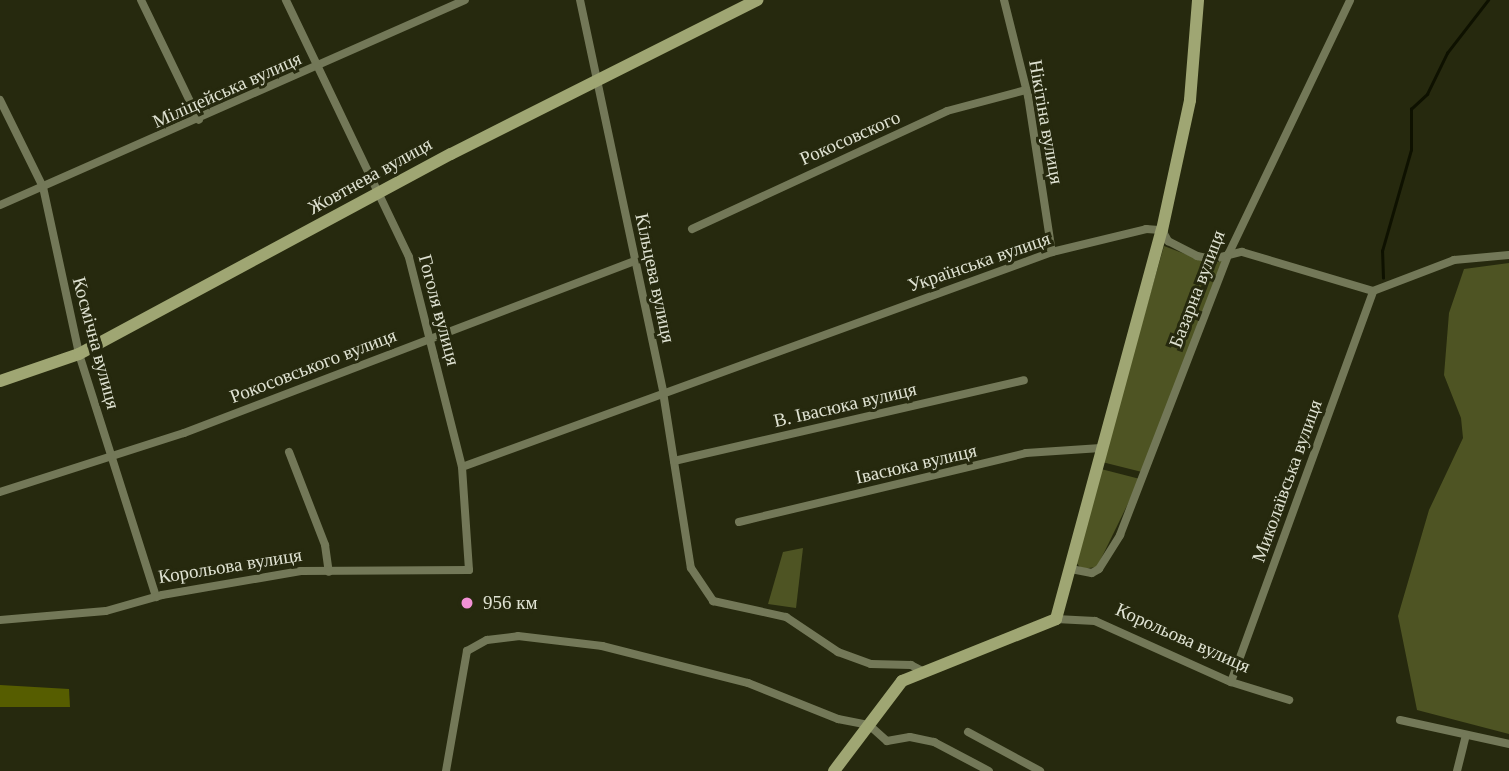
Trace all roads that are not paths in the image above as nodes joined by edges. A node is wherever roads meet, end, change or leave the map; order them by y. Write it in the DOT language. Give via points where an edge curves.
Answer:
graph roads {
  1 [pos="141,0"];
  2 [pos="286,0"];
  3 [pos="464,0"];
  4 [pos="580,0"];
  5 [pos="757,0"];
  6 [pos="1004,0"];
  7 [pos="1198,0"];
  8 [pos="1350,0"];
  9 [pos="319,67"];
  10 [pos="596,82"];
  11 [pos="1026,90"];
  12 [pos="0,100"];
  13 [pos="199,120"];
  14 [pos="43,187"];
  15 [pos="379,195"];
  16 [pos="0,205"];
  17 [pos="692,229"];
  18 [pos="1162,230"];
  19 [pos="1052,251"];
  20 [pos="1229,253"];
  21 [pos="1509,255"];
  22 [pos="635,261"];
  23 [pos="1373,291"];
  24 [pos="431,336"];
  25 [pos="79,354"];
  26 [pos="1024,380"];
  27 [pos="0,381"];
  28 [pos="663,392"];
  29 [pos="1101,448"];
  30 [pos="289,452"];
  31 [pos="112,455"];
  32 [pos="674,461"];
  33 [pos="462,467"];
  34 [pos="0,492"];
  35 [pos="739,522"];
  36 [pos="1071,569"];
  37 [pos="468,570"];
  38 [pos="329,572"];
  39 [pos="156,597"];
  40 [pos="1056,619"];
  41 [pos="0,620"];
  42 [pos="924,672"];
  43 [pos="1231,682"];
  44 [pos="1289,700"];
  45 [pos="1400,720"];
  46 [pos="869,725"];
  47 [pos="968,732"];
  48 [pos="1466,735"];
  49 [pos="1509,744"];
  50 [pos="855,748"];
  51 [pos="446,771"];
  52 [pos="834,771"];
  53 [pos="848,771"];
  54 [pos="989,771"];
  55 [pos="1040,771"];
  56 [pos="1457,771"];
  1 -- 13 [label="street"];
  2 -- 9 [label="street, Гоголя вулиця"];
  3 -- 9 [label="street, Міліцейська вулиця"];
  4 -- 10 [label="street, Кільцева вулиця"];
  5 -- 10 [label="main road, Жовтнева вулиця"];
  6 -- 11 [label="street, Нікітіна вулиця"];
  7 -- 18 [label="main road" via="1190,100"];
  8 -- 20 [label="street, Базарна вулиця"];
  9 -- 13 [label="street, Міліцейська вулиця"];
  9 -- 15 [label="street, Гоголя вулиця"];
  10 -- 15 [label="main road, Жовтнева вулиця"];
  10 -- 22 [label="street, Кільцева вулиця"];
  11 -- 17 [label="street, Рокосовского" via="947,111"];
  11 -- 19 [label="street, Нікітіна вулиця"];
  12 -- 14 [label="street, Космічна вулиця"];
  13 -- 14 [label="street, Міліцейська вулиця"];
  14 -- 16 [label="street, Міліцейська вулиця"];
  14 -- 25 [label="street, Космічна вулиця"];
  15 -- 24 [label="street, Гоголя вулиця" via="409,257"];
  15 -- 25 [label="main road, Жовтнева вулиця"];
  18 -- 19 [label="street, Українська вулиця" via="1146,229"];
  18 -- 20 [label="street" via="1168,241 1197,256 1213,259"];
  18 -- 29 [label="main road"];
  19 -- 28 [label="street, Українська вулиця"];
  20 -- 23 [label="street" via="1242,251"];
  20 -- 36 [label="street, Базарна вулиця" via="1120,536 1099,569 1092,573"];
  21 -- 23 [label="street" via="1454,260"];
  22 -- 24 [label="street, Рокосовського вулиця"];
  22 -- 28 [label="street, Кільцева вулиця"];
  23 -- 43 [label="street, Миколаївська вулиця"];
  24 -- 31 [label="street, Рокосовського вулиця" via="184,433"];
  24 -- 33 [label="street, Гоголя вулиця"];
  25 -- 27 [label="main road, Жовтнева вулиця"];
  25 -- 31 [label="street, Космічна вулиця"];
  26 -- 32 [label="street, В. Івасюка вулиця"];
  28 -- 32 [label="street, Кільцева вулиця"];
  28 -- 33 [label="street, Українська вулиця"];
  29 -- 35 [label="street, Івасюка вулиця" via="1026,453"];
  29 -- 36 [label="main road"];
  30 -- 38 [label="street" via="325,545"];
  31 -- 34 [label="street, Рокосовського вулиця"];
  31 -- 39 [label="street, Космічна вулиця"];
  32 -- 42 [label="street, Кільцева вулиця" via="690,564 713,601 786,617 838,652 871,664 912,665"];
  33 -- 37 [label="street, Гоголя вулиця"];
  36 -- 40 [label="main road"];
  37 -- 38 [label="street, Корольова вулиця"];
  38 -- 39 [label="street, Корольова вулиця" via="301,572"];
  39 -- 41 [label="street, Корольова вулиця" via="106,611"];
  40 -- 42 [label="main road, Корольова вулиця"];
  40 -- 43 [label="street, Корольова вулиця" via="1095,621"];
  42 -- 46 [label="main road, Корольова вулиця" via="902,681"];
  43 -- 44 [label="street, Корольова вулиця"];
  45 -- 48 [label="street"];
  46 -- 50 [label="main road, Корольова вулиця"];
  46 -- 51 [label="street" via="838,719 748,683 602,646 518,636 488,640 467,652"];
  46 -- 54 [label="street" via="887,741 910,737 934,742"];
  47 -- 55 [label="street"];
  48 -- 49 [label="street"];
  48 -- 56 [label="street"];
  50 -- 52 [label="main road"];
  50 -- 53 [label="main road"];
}
